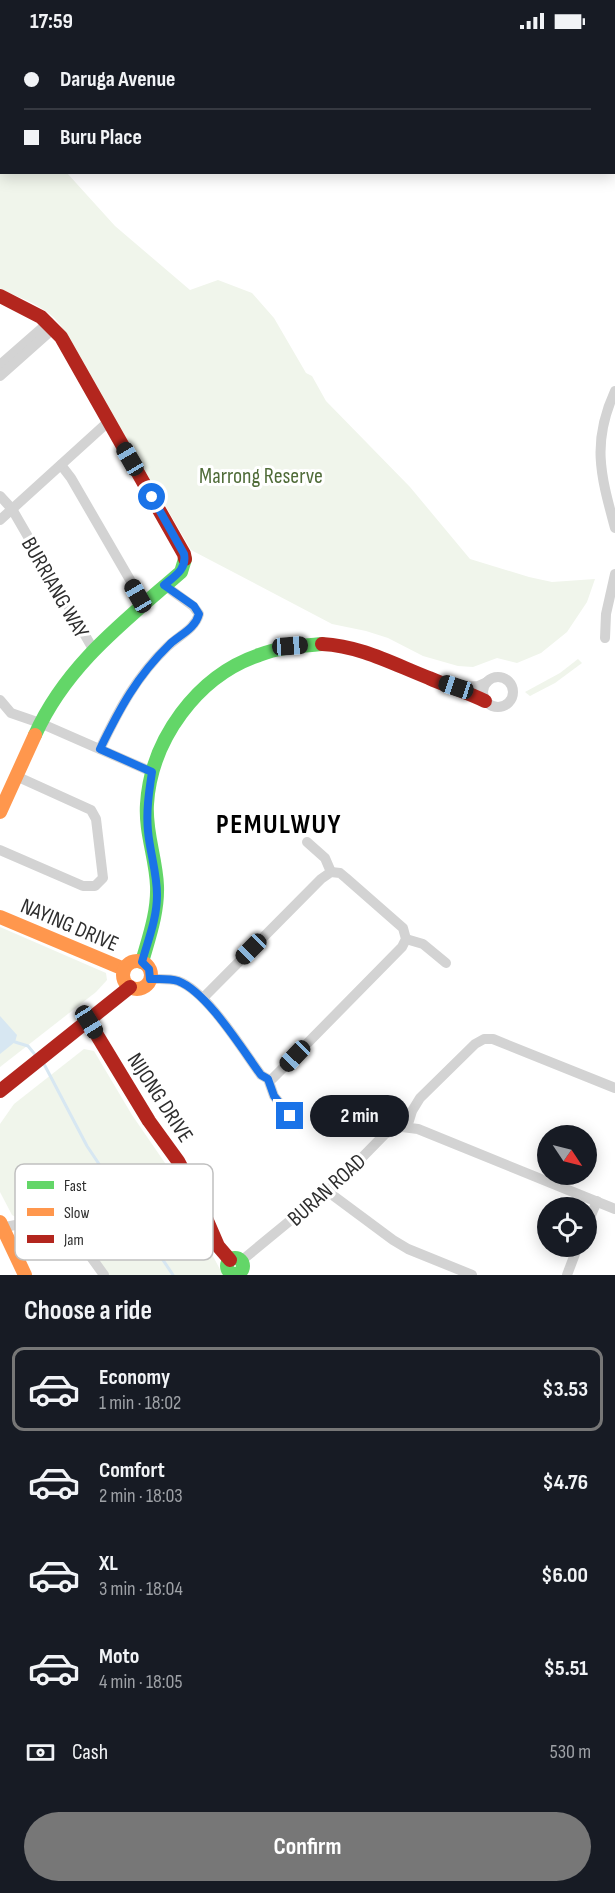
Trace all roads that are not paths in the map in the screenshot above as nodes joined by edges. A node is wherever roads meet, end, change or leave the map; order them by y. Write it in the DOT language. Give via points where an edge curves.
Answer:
graph roads {
  1 [pos="0,296"];
  2 [pos="51,325"];
  3 [pos="0,365"];
  4 [pos="0,376"];
  5 [pos="615,392"];
  6 [pos="108,422"];
  7 [pos="61,465"];
  8 [pos="0,496"];
  9 [pos="12,509"];
  10 [pos="0,519"];
  11 [pos="615,528"];
  12 [pos="615,574"];
  13 [pos="164,585"];
  14 [pos="144,604"];
  15 [pos="605,638"];
  16 [pos="93,649"];
  17 [pos="487,682"];
  18 [pos="456,687"];
  19 [pos="0,700"];
  20 [pos="485,701"];
  21 [pos="40,723"];
  22 [pos="100,749"];
  23 [pos="152,772"];
  24 [pos="16,776"];
  25 [pos="0,812"];
  26 [pos="307,842"];
  27 [pos="0,850"];
  28 [pos="331,872"];
  29 [pos="0,916"];
  30 [pos="406,939"];
  31 [pos="142,962"];
  32 [pos="446,963"];
  33 [pos="124,969"];
  34 [pos="150,979"];
  35 [pos="130,987"];
  36 [pos="204,997"];
  37 [pos="89,1022"];
  38 [pos="268,1079"];
  39 [pos="6,1087"];
  40 [pos="615,1088"];
  41 [pos="290,1116"];
  42 [pos="407,1127"];
  43 [pos="180,1164"];
  44 [pos="327,1191"];
  45 [pos="587,1197"];
  46 [pos="597,1201"];
  47 [pos="615,1209"];
  48 [pos="1,1226"];
  49 [pos="213,1234"];
  50 [pos="15,1255"];
  51 [pos="574,1257"];
  52 [pos="18,1260"];
  53 [pos="93,1260"];
  54 [pos="237,1267"];
  55 [pos="25,1275"];
  56 [pos="104,1275"];
  57 [pos="472,1275"];
  58 [pos="567,1275"];
  1 -- 2 [label="street" via="38,313"];
  2 -- 3 [label="street"];
  2 -- 4 [label="street"];
  2 -- 6 [label="street"];
  5 -- 11 [label="street" via="607,407 599,450 600,471"];
  6 -- 7 [label="street"];
  6 -- 13 [label="street" via="184,554 180,572"];
  7 -- 9 [label="street"];
  7 -- 14 [label="street"];
  8 -- 9 [label="street, BURRIANG WAY"];
  9 -- 10 [label="street"];
  9 -- 16 [label="street, BURRIANG WAY"];
  12 -- 15 [label="street"];
  13 -- 14 [label="street"];
  13 -- 22 [label="street" via="194,606 198,620 141,675"];
  14 -- 16 [label="street"];
  16 -- 21 [label="street"];
  17 -- 18 [label="street"];
  17 -- 20 [label="street" via="483,691"];
  17 -- 20 [label="street" via="501,677 510,682 514,692 510,702 502,707 492,707"];
  18 -- 20 [label="street"];
  18 -- 23 [label="street" via="346,646 301,645 266,651 209,682 186,705"];
  19 -- 21 [label="street" via="11,713"];
  21 -- 22 [label="street"];
  21 -- 24 [label="street"];
  22 -- 23 [label="street"];
  23 -- 31 [label="street" via="148,832 157,896 156,915"];
  24 -- 25 [label="street"];
  24 -- 27 [label="street" via="91,810 96,819 103,878 94,886 83,886"];
  26 -- 28 [label="street" via="325,858"];
  28 -- 30 [label="street" via="340,873 403,928"];
  28 -- 36 [label="street"];
  29 -- 33 [label="street, NAYING DRIVE"];
  30 -- 32 [label="street" via="423,944"];
  30 -- 38 [label="street"];
  31 -- 33 [label="street" via="132,962"];
  31 -- 34 [label="street" via="149,969"];
  33 -- 35 [label="street" via="124,979"];
  34 -- 35 [label="street" via="140,989"];
  34 -- 36 [label="street" via="180,982"];
  35 -- 37 [label="street"];
  36 -- 38 [label="street" via="261,1075"];
  37 -- 39 [label="street"];
  37 -- 43 [label="street, NIJONG DRIVE"];
  38 -- 41 [label="street" via="274,1096"];
  40 -- 42 [label="street" via="493,1039 484,1039 420,1098"];
  42 -- 44 [label="street, BURAN ROAD" via="385,1134"];
  42 -- 45 [label="street"];
  44 -- 54 [label="street, BURAN ROAD"];
  44 -- 57 [label="street" via="408,1249"];
  46 -- 47 [label="street"];
  48 -- 50 [label="street"];
  49 -- 54 [label="street, NIJONG DRIVE"];
  51 -- 58 [label="street"];
  52 -- 55 [label="street"];
  53 -- 56 [label="street"];
}
